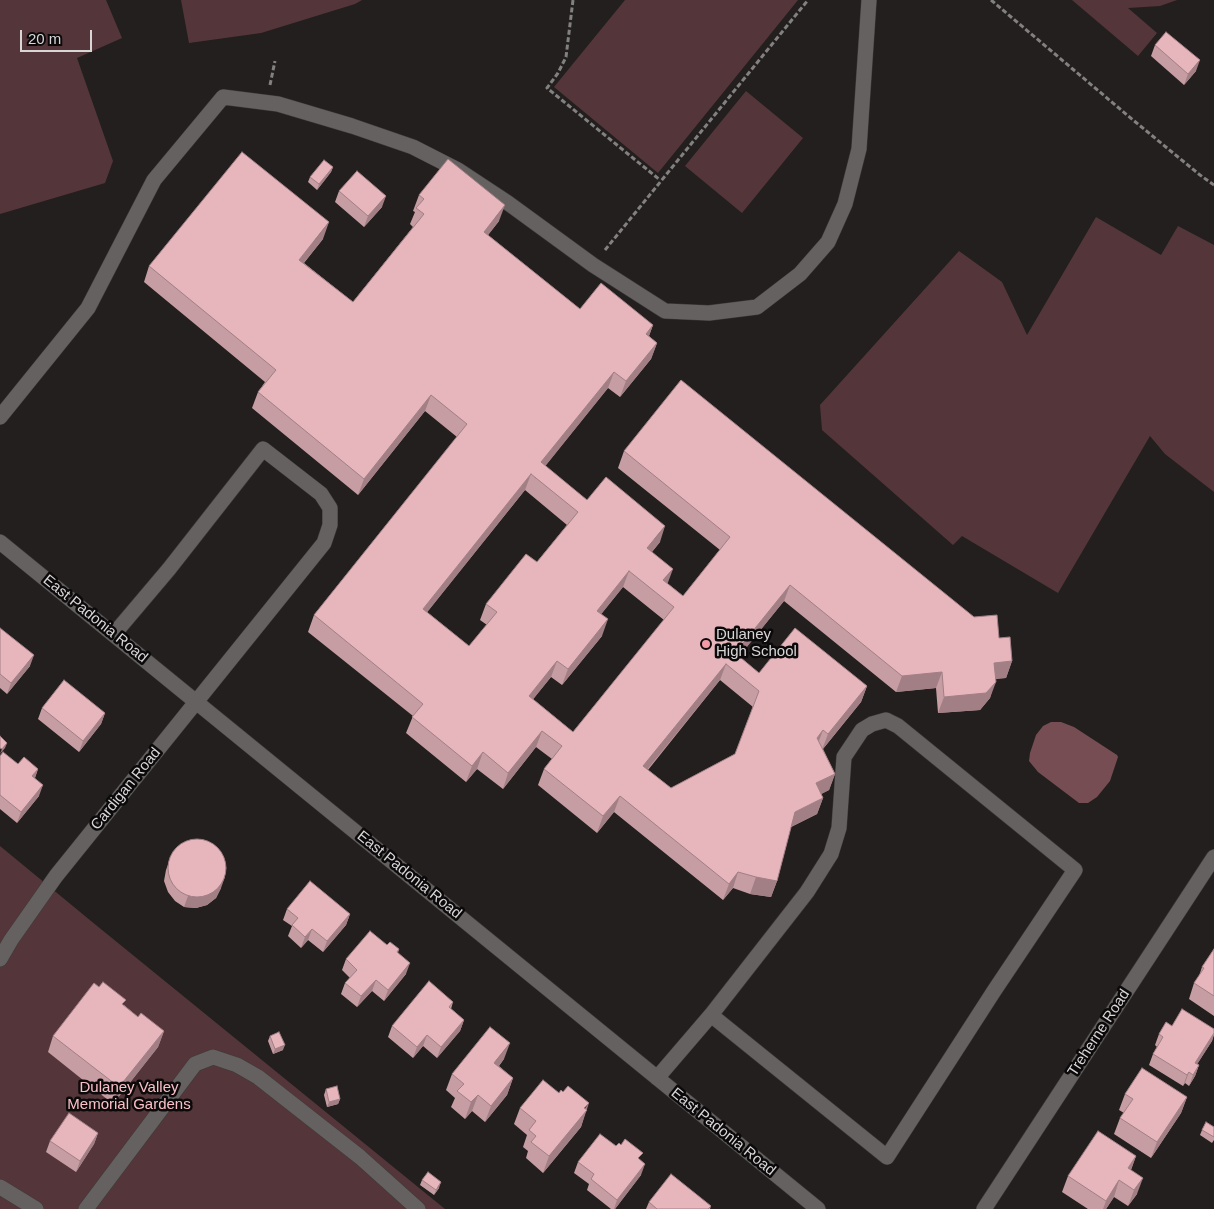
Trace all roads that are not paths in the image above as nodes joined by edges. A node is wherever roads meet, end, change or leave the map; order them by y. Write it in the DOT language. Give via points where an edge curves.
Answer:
graph roads {
  1 [pos="869,0"];
  2 [pos="0,416"];
  3 [pos="0,542"];
  4 [pos="114,634"];
  5 [pos="196,702"];
  6 [pos="1214,858"];
  7 [pos="0,959"];
  8 [pos="711,1016"];
  9 [pos="657,1078"];
  10 [pos="0,1187"];
  11 [pos="36,1209"];
  12 [pos="86,1209"];
  13 [pos="418,1209"];
  14 [pos="818,1209"];
  15 [pos="984,1209"];
  1 -- 2 [label="street" via="858,149 845,204 828,242 800,274 757,307 709,313 665,311 592,265 500,197 413,147 278,104 223,97 154,180 88,308"];
  3 -- 4 [label="street, East Padonia Road"];
  4 -- 5 [label="street, East Padonia Road"];
  4 -- 5 [label="street, Cardigan Road" via="262,449 321,494 330,508 330,525 324,543"];
  5 -- 7 [label="street, Cardigan Road" via="56,876"];
  5 -- 9 [label="street, East Padonia Road"];
  6 -- 15 [label="street, Treherne Road"];
  8 -- 8 [label="street" via="887,1157 1075,870 898,726 886,720 872,724 862,730 844,757 839,828 831,854 807,892"];
  8 -- 9 [label="street"];
  9 -- 14 [label="street, East Padonia Road"];
  10 -- 11 [label="street"];
  12 -- 13 [label="street" via="195,1064 214,1057 258,1077 360,1157"];
}
